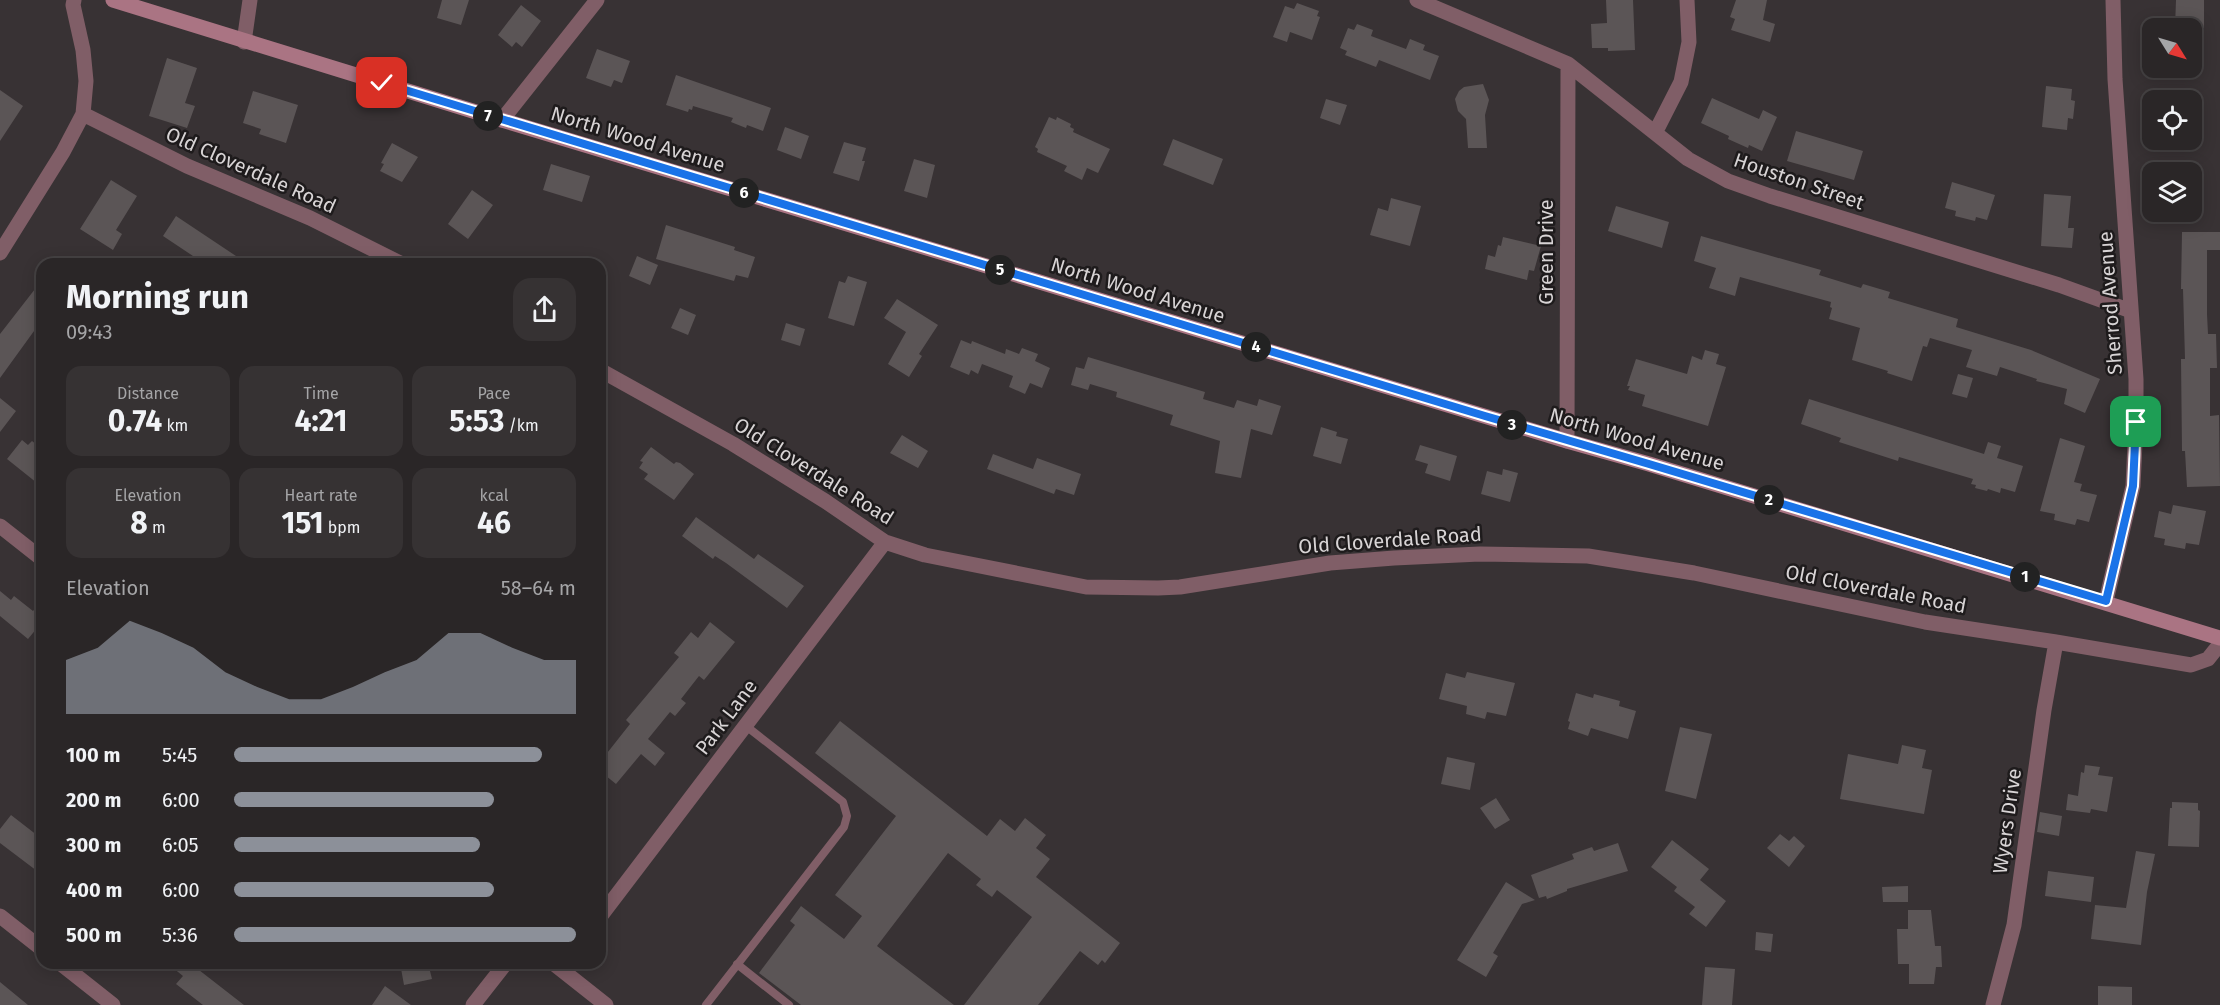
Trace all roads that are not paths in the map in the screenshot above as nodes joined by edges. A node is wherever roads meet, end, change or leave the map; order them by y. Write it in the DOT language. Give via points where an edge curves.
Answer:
graph roads {
  1 [pos="74,0"];
  2 [pos="113,0"];
  3 [pos="250,0"];
  4 [pos="597,0"];
  5 [pos="1417,0"];
  6 [pos="1687,0"];
  7 [pos="2113,0"];
  8 [pos="244,42"];
  9 [pos="1568,64"];
  10 [pos="82,114"];
  11 [pos="502,120"];
  12 [pos="1655,133"];
  13 [pos="0,253"];
  14 [pos="390,258"];
  15 [pos="2131,311"];
  16 [pos="606,373"];
  17 [pos="1567,441"];
  18 [pos="0,526"];
  19 [pos="885,543"];
  20 [pos="36,554"];
  21 [pos="2106,601"];
  22 [pos="2220,638"];
  23 [pos="2056,642"];
  24 [pos="2220,644"];
  25 [pos="746,726"];
  26 [pos="606,909"];
  27 [pos="0,916"];
  28 [pos="36,944"];
  29 [pos="737,964"];
  30 [pos="67,969"];
  31 [pos="501,969"];
  32 [pos="564,969"];
  33 [pos="112,1005"];
  34 [pos="473,1005"];
  35 [pos="606,1005"];
  36 [pos="706,1005"];
  37 [pos="789,1005"];
  38 [pos="1993,1005"];
  1 -- 10 [label="street" via="86,81"];
  2 -- 8 [label="main road, North Wood Avenue"];
  3 -- 8 [label="street"];
  4 -- 11 [label="street"];
  5 -- 9 [label="street, Houston Street"];
  6 -- 12 [label="street" via="1689,42 1681,82"];
  7 -- 15 [label="street, Sherrod Avenue"];
  8 -- 11 [label="main road, North Wood Avenue"];
  9 -- 12 [label="street, Houston Street"];
  9 -- 17 [label="street, Green Drive"];
  10 -- 13 [label="street"];
  10 -- 14 [label="street, Old Cloverdale Road"];
  11 -- 17 [label="main road, North Wood Avenue"];
  12 -- 15 [label="street, Houston Street" via="1688,159 1739,185"];
  15 -- 21 [label="street, Sherrod Avenue" via="2136,422 2133,486"];
  16 -- 19 [label="street, Old Cloverdale Road" via="733,444"];
  17 -- 21 [label="main road, North Wood Avenue"];
  18 -- 20 [label="street"];
  19 -- 23 [label="street, Old Cloverdale Road" via="925,555 1106,588 1180,587 1330,563 1394,558 1480,554 1588,556 1694,573 1925,622"];
  19 -- 25 [label="street, Park Lane"];
  21 -- 22 [label="main road, North Wood Avenue"];
  23 -- 24 [label="street, Old Cloverdale Road" via="2191,665 2208,659"];
  23 -- 38 [label="street, Wyers Drive" via="2014,925"];
  25 -- 26 [label="street, Park Lane"];
  25 -- 29 [label="lane" via="843,802 847,816 844,827"];
  27 -- 28 [label="street"];
  29 -- 36 [label="lane"];
  29 -- 37 [label="lane"];
  30 -- 33 [label="street"];
  31 -- 34 [label="street"];
  32 -- 35 [label="street"];
}
